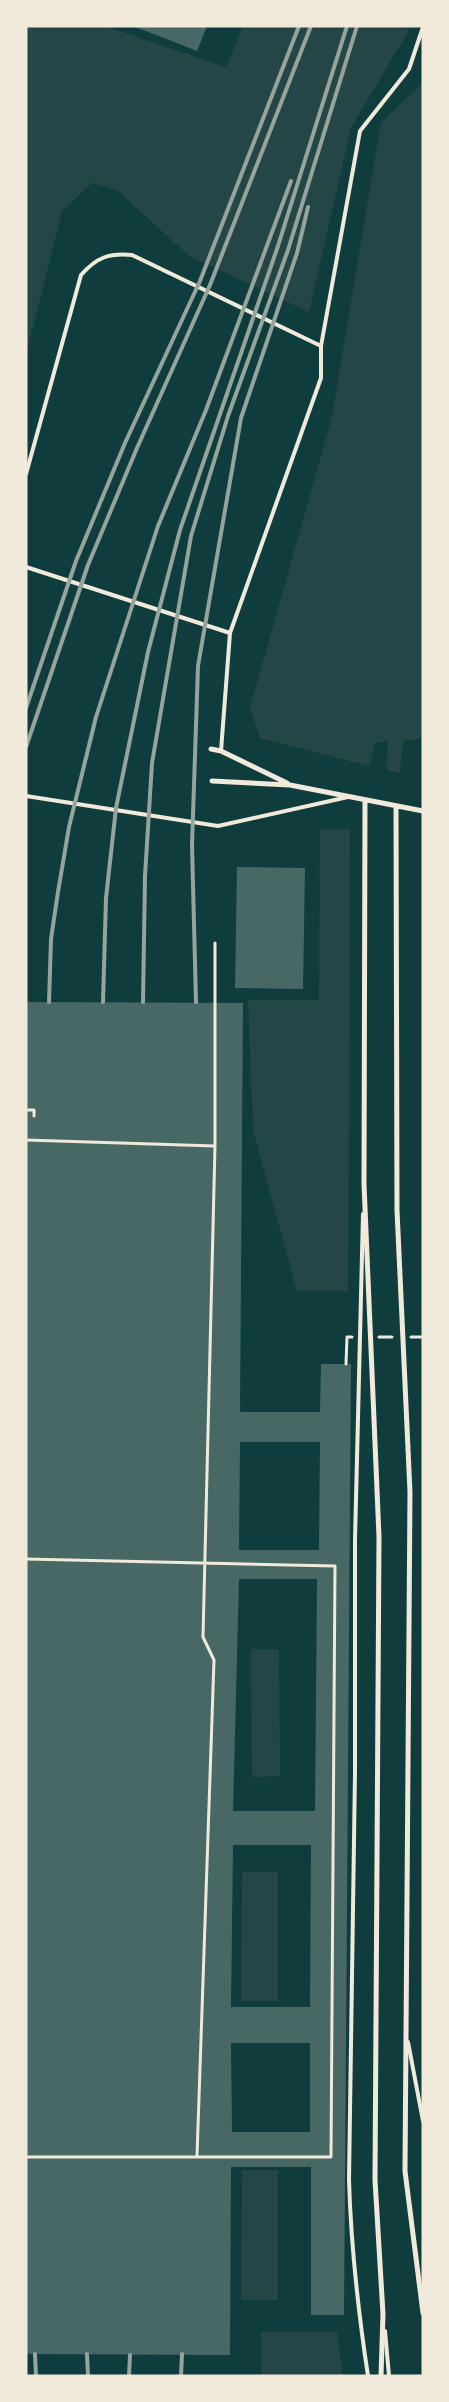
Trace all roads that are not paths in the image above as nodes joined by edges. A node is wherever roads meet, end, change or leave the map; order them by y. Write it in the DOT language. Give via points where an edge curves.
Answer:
graph roads {
  1 [pos="423,26"];
  2 [pos="321,346"];
  3 [pos="26,474"];
  4 [pos="26,567"];
  5 [pos="230,633"];
  6 [pos="211,748"];
  7 [pos="221,751"];
  8 [pos="212,781"];
  9 [pos="290,785"];
  10 [pos="26,796"];
  11 [pos="348,797"];
  12 [pos="365,801"];
  13 [pos="396,806"];
  14 [pos="423,811"];
  15 [pos="364,1184"];
  16 [pos="406,2035"];
  17 [pos="423,2121"];
  18 [pos="423,2312"];
  19 [pos="383,2314"];
  20 [pos="368,2376"];
  21 [pos="381,2376"];
  22 [pos="389,2376"];
  1 -- 2 [label="lane" via="410,68 360,131"];
  2 -- 3 [label="lane" via="132,255 114,254 93,262 81,274"];
  2 -- 5 [label="lane" via="321,378"];
  4 -- 5 [label="lane"];
  5 -- 7 [label="lane"];
  6 -- 7 [label="street"];
  7 -- 9 [label="street"];
  8 -- 9 [label="street"];
  9 -- 11 [label="street"];
  10 -- 11 [label="lane" via="218,826"];
  11 -- 12 [label="street"];
  12 -- 13 [label="street"];
  12 -- 15 [label="street"];
  13 -- 14 [label="street"];
  13 -- 16 [label="street" via="397,1210 410,1492"];
  15 -- 19 [label="street" via="379,1537 375,2180"];
  15 -- 20 [label="lane" via="355,1548 349,2180 357,2302"];
  16 -- 17 [label="lane"];
  16 -- 18 [label="street" via="405,2171"];
  19 -- 21 [label="street"];
  19 -- 22 [label="lane"];
}
